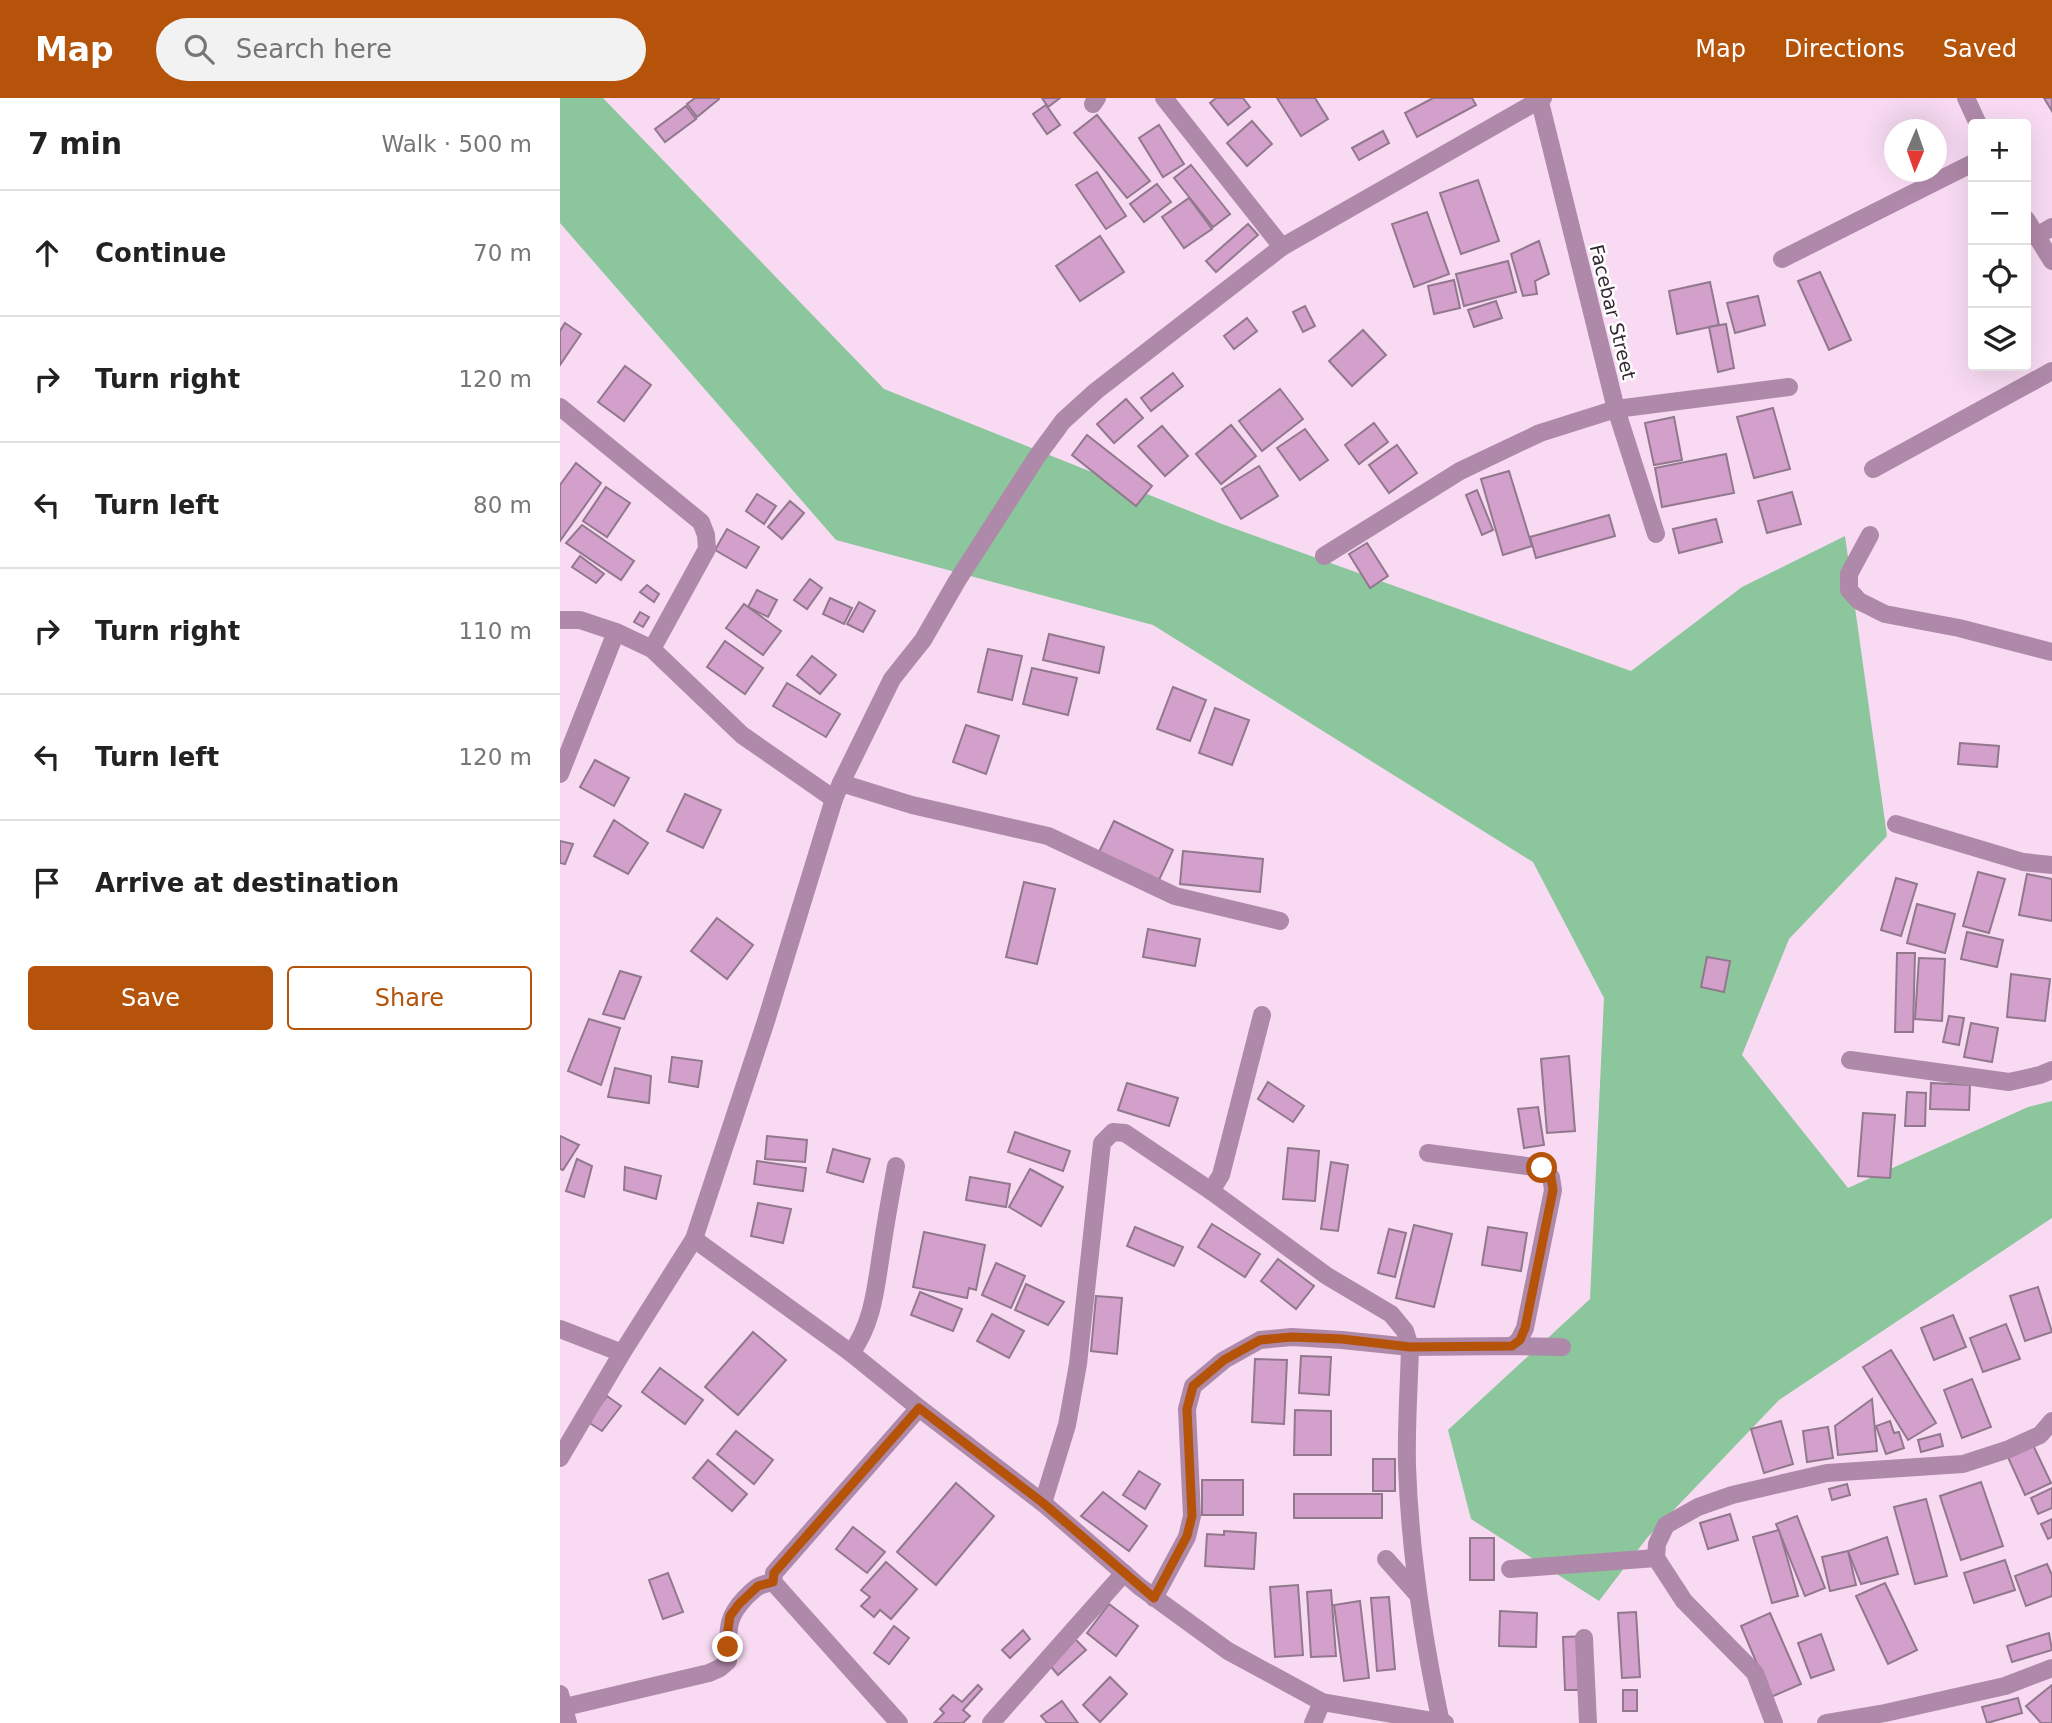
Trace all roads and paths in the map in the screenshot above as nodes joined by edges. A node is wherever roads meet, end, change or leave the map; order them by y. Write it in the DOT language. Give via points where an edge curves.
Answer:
graph roads {
  1 [pos="1164,98"];
  2 [pos="1966,98"];
  3 [pos="1540,99"];
  4 [pos="1976,119"];
  5 [pos="1968,166"];
  6 [pos="2052,227"];
  7 [pos="2031,228"];
  8 [pos="2035,236"];
  9 [pos="1282,247"];
  10 [pos="1783,259"];
  11 [pos="2052,261"];
  12 [pos="2052,371"];
  13 [pos="1789,387"];
  14 [pos="560,407"];
  15 [pos="1616,409"];
  16 [pos="1873,469"];
  17 [pos="1656,534"];
  18 [pos="1870,536"];
  19 [pos="1324,556"];
  20 [pos="560,620"];
  21 [pos="616,632"];
  22 [pos="652,649"];
  23 [pos="2052,652"];
  24 [pos="560,774"];
  25 [pos="838,791"];
  26 [pos="1896,824"];
  27 [pos="2052,865"];
  28 [pos="1280,921"];
  29 [pos="1262,1015"];
  30 [pos="1850,1060"];
  31 [pos="2052,1069"];
  32 [pos="1428,1153"];
  33 [pos="896,1166"];
  34 [pos="1211,1191"];
  35 [pos="694,1239"];
  36 [pos="560,1329"];
  37 [pos="1512,1346"];
  38 [pos="1410,1347"];
  39 [pos="1562,1347"];
  40 [pos="622,1353"];
  41 [pos="851,1353"];
  42 [pos="919,1408"];
  43 [pos="2051,1424"];
  44 [pos="560,1458"];
  45 [pos="1043,1503"];
  46 [pos="1656,1558"];
  47 [pos="1386,1559"];
  48 [pos="1510,1569"];
  49 [pos="1124,1573"];
  50 [pos="773,1582"];
  51 [pos="1418,1594"];
  52 [pos="1154,1598"];
  53 [pos="1584,1638"];
  54 [pos="2052,1668"];
  55 [pos="1322,1702"];
  56 [pos="564,1708"];
  57 [pos="899,1723"];
  58 [pos="991,1723"];
  59 [pos="1313,1723"];
  60 [pos="1443,1723"];
  61 [pos="1588,1723"];
  62 [pos="1774,1723"];
  63 [pos="1826,1723"];
  1 -- 9 [label="street"];
  2 -- 4 [label="street"];
  3 -- 9 [label="street"];
  3 -- 15 [label="street, Facebar Street"];
  5 -- 10 [label="street"];
  6 -- 8 [label="street"];
  7 -- 8 [label="street"];
  8 -- 11 [label="street"];
  9 -- 25 [label="street" via="1063,421 923,640 892,679"];
  12 -- 16 [label="street"];
  13 -- 15 [label="street"];
  14 -- 22 [label="street" via="701,522 706,535 707,549"];
  15 -- 17 [label="street, Facebar Street"];
  15 -- 19 [label="street" via="1541,433 1460,471"];
  18 -- 23 [label="street" via="1849,574 1849,590 1858,601 1885,614"];
  20 -- 21 [label="street" via="580,620"];
  21 -- 22 [label="street"];
  21 -- 24 [label="street"];
  22 -- 25 [label="street" via="742,735"];
  25 -- 28 [label="street" via="1048,836 1175,896"];
  25 -- 35 [label="street"];
  26 -- 27 [label="street" via="2023,862"];
  29 -- 34 [label="street" via="1221,1175"];
  30 -- 31 [label="street" via="2009,1082"];
  32 -- 37 [label="street" via="1542,1168 1551,1177 1553,1190 1525,1328"];
  33 -- 41 [label="street" via="869,1320"];
  34 -- 38 [label="street" via="1326,1276 1391,1314 1405,1331"];
  34 -- 45 [label="street" via="1125,1133 1113,1132 1102,1143 1077,1364 1067,1425"];
  35 -- 40 [label="street"];
  35 -- 41 [label="street"];
  36 -- 40 [label="street"];
  37 -- 38 [label="street"];
  37 -- 39 [label="street"];
  38 -- 51 [label="street" via="1407,1465"];
  38 -- 52 [label="street" via="1342,1339 1260,1340 1224,1360 1193,1386 1187,1409 1192,1516 1187,1536"];
  40 -- 44 [label="street"];
  41 -- 42 [label="street"];
  42 -- 45 [label="street"];
  42 -- 50 [label="street" via="774,1573"];
  43 -- 46 [label="street" via="2040,1435 1963,1464 1827,1473 1732,1495 1666,1525"];
  45 -- 49 [label="street"];
  46 -- 48 [label="street"];
  46 -- 62 [label="street" via="1684,1601 1755,1673"];
  47 -- 51 [label="street"];
  49 -- 52 [label="street"];
  49 -- 58 [label="street"];
  50 -- 56 [label="street" via="758,1586 730,1616 728,1661 720,1668"];
  50 -- 57 [label="street"];
  51 -- 60 [label="street" via="1426,1654"];
  52 -- 55 [label="street" via="1228,1651"];
  53 -- 61 [label="street"];
  54 -- 63 [label="street" via="2006,1686"];
  55 -- 59 [label="street"];
  55 -- 60 [label="street"];
}
